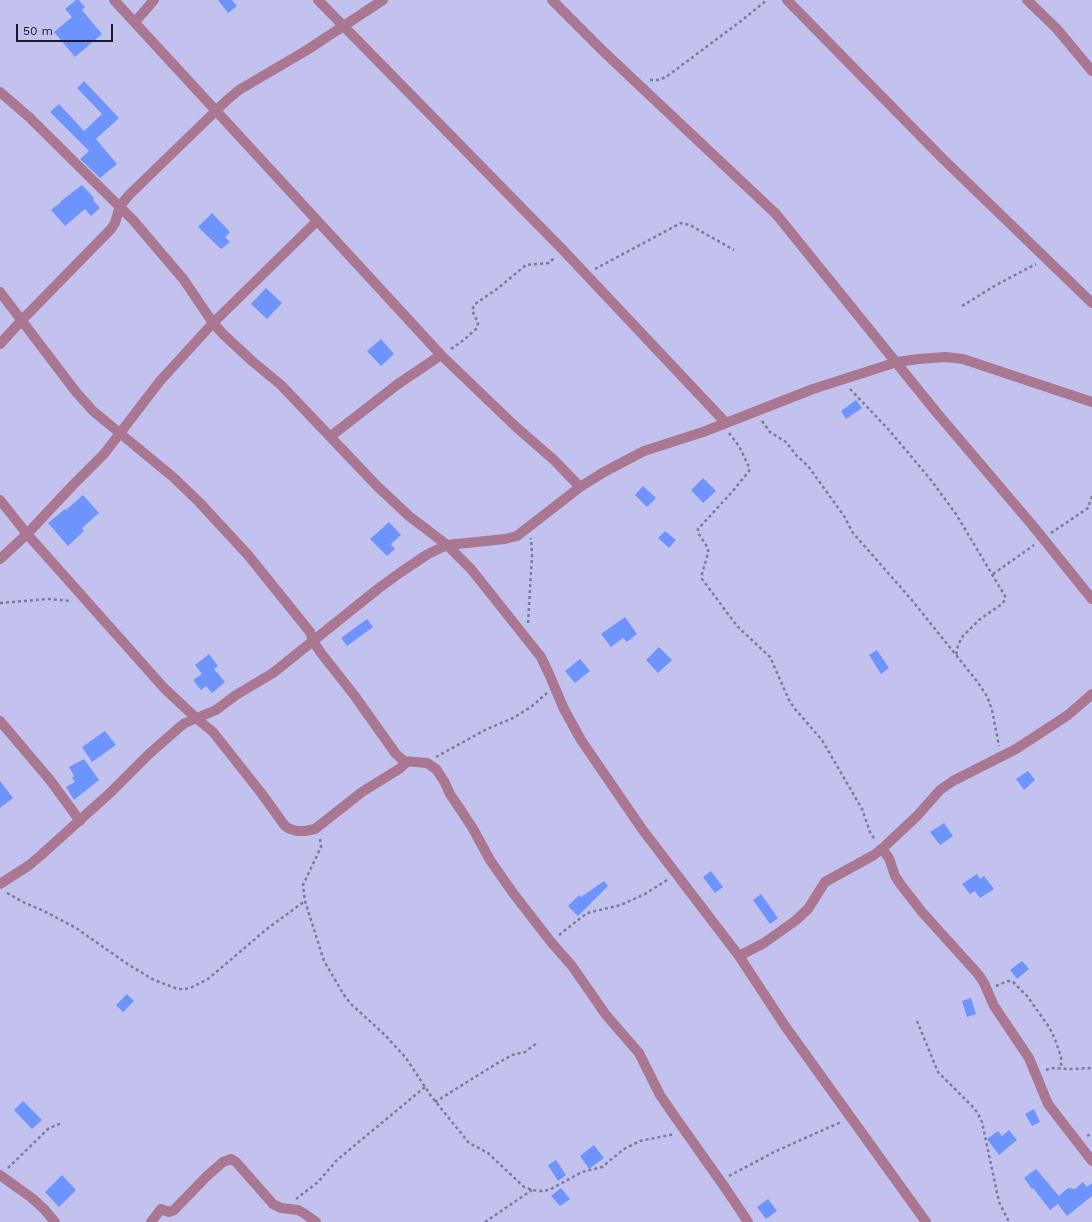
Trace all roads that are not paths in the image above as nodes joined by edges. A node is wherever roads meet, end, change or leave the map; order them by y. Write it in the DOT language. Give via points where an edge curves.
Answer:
graph roads {
  1 [pos="114,0"];
  2 [pos="154,0"];
  3 [pos="318,0"];
  4 [pos="383,0"];
  5 [pos="552,0"];
  6 [pos="787,0"];
  7 [pos="1027,0"];
  8 [pos="135,22"];
  9 [pos="344,26"];
  10 [pos="1092,72"];
  11 [pos="0,92"];
  12 [pos="217,111"];
  13 [pos="120,206"];
  14 [pos="317,221"];
  15 [pos="0,292"];
  16 [pos="1092,303"];
  17 [pos="22,320"];
  18 [pos="213,323"];
  19 [pos="0,344"];
  20 [pos="441,356"];
  21 [pos="897,362"];
  22 [pos="1092,402"];
  23 [pos="724,424"];
  24 [pos="120,434"];
  25 [pos="331,436"];
  26 [pos="580,487"];
  27 [pos="0,500"];
  28 [pos="27,534"];
  29 [pos="447,546"];
  30 [pos="0,559"];
  31 [pos="1092,599"];
  32 [pos="313,641"];
  33 [pos="1092,694"];
  34 [pos="196,718"];
  35 [pos="0,721"];
  36 [pos="407,762"];
  37 [pos="80,821"];
  38 [pos="882,849"];
  39 [pos="3,888"];
  40 [pos="740,956"];
  41 [pos="1092,1162"];
  42 [pos="0,1175"];
  43 [pos="55,1222"];
  44 [pos="151,1222"];
  45 [pos="316,1222"];
  46 [pos="748,1222"];
  47 [pos="926,1222"];
  1 -- 8 [label="street"];
  2 -- 8 [label="street"];
  3 -- 9 [label="street"];
  4 -- 9 [label="street"];
  5 -- 21 [label="street" via="776,214"];
  6 -- 16 [label="street" via="943,159"];
  7 -- 10 [label="street" via="1057,29"];
  8 -- 12 [label="street"];
  9 -- 12 [label="street" via="239,90"];
  9 -- 23 [label="street" via="563,250"];
  11 -- 13 [label="street"];
  12 -- 13 [label="street"];
  12 -- 14 [label="street"];
  13 -- 17 [label="street" via="111,230"];
  13 -- 18 [label="street" via="180,274"];
  14 -- 18 [label="street"];
  14 -- 20 [label="street"];
  15 -- 17 [label="street"];
  17 -- 19 [label="street"];
  17 -- 24 [label="street" via="76,392 93,411"];
  18 -- 24 [label="street" via="160,381"];
  18 -- 25 [label="street" via="281,385"];
  20 -- 25 [label="street" via="398,384"];
  20 -- 26 [label="street"];
  21 -- 22 [label="street" via="946,357 963,359"];
  21 -- 23 [label="street" via="813,389"];
  21 -- 31 [label="street"];
  23 -- 26 [label="street" via="644,451"];
  24 -- 28 [label="street"];
  24 -- 32 [label="street" via="173,477 223,526 310,632"];
  25 -- 29 [label="street" via="377,486"];
  26 -- 29 [label="street" via="512,538"];
  27 -- 28 [label="street"];
  28 -- 30 [label="street"];
  28 -- 34 [label="street" via="164,688"];
  29 -- 32 [label="street" via="428,554 379,588"];
  29 -- 40 [label="street" via="471,569 541,658 581,740 642,829"];
  32 -- 34 [label="street" via="273,673 216,710"];
  32 -- 36 [label="street" via="392,750 400,759"];
  33 -- 38 [label="street" via="1068,715 1016,748 940,790"];
  34 -- 36 [label="street" via="213,732 285,826 297,831 315,829 362,792"];
  34 -- 37 [label="street" via="185,723"];
  35 -- 37 [label="street" via="50,780"];
  36 -- 46 [label="street" via="427,763 440,774 490,860 513,893 576,971 606,1015 638,1053 660,1095"];
  37 -- 39 [label="street"];
  38 -- 40 [label="street" via="826,882 808,909 795,921"];
  38 -- 41 [label="street" via="889,858 895,876 922,912 971,965 984,983 994,1006 1030,1058 1048,1104"];
  40 -- 47 [label="street" via="785,1026"];
  42 -- 43 [label="street" via="32,1198"];
  44 -- 45 [label="street" via="161,1209 169,1212 174,1210 207,1176 223,1162 231,1159 273,1204 298,1210"];
}
